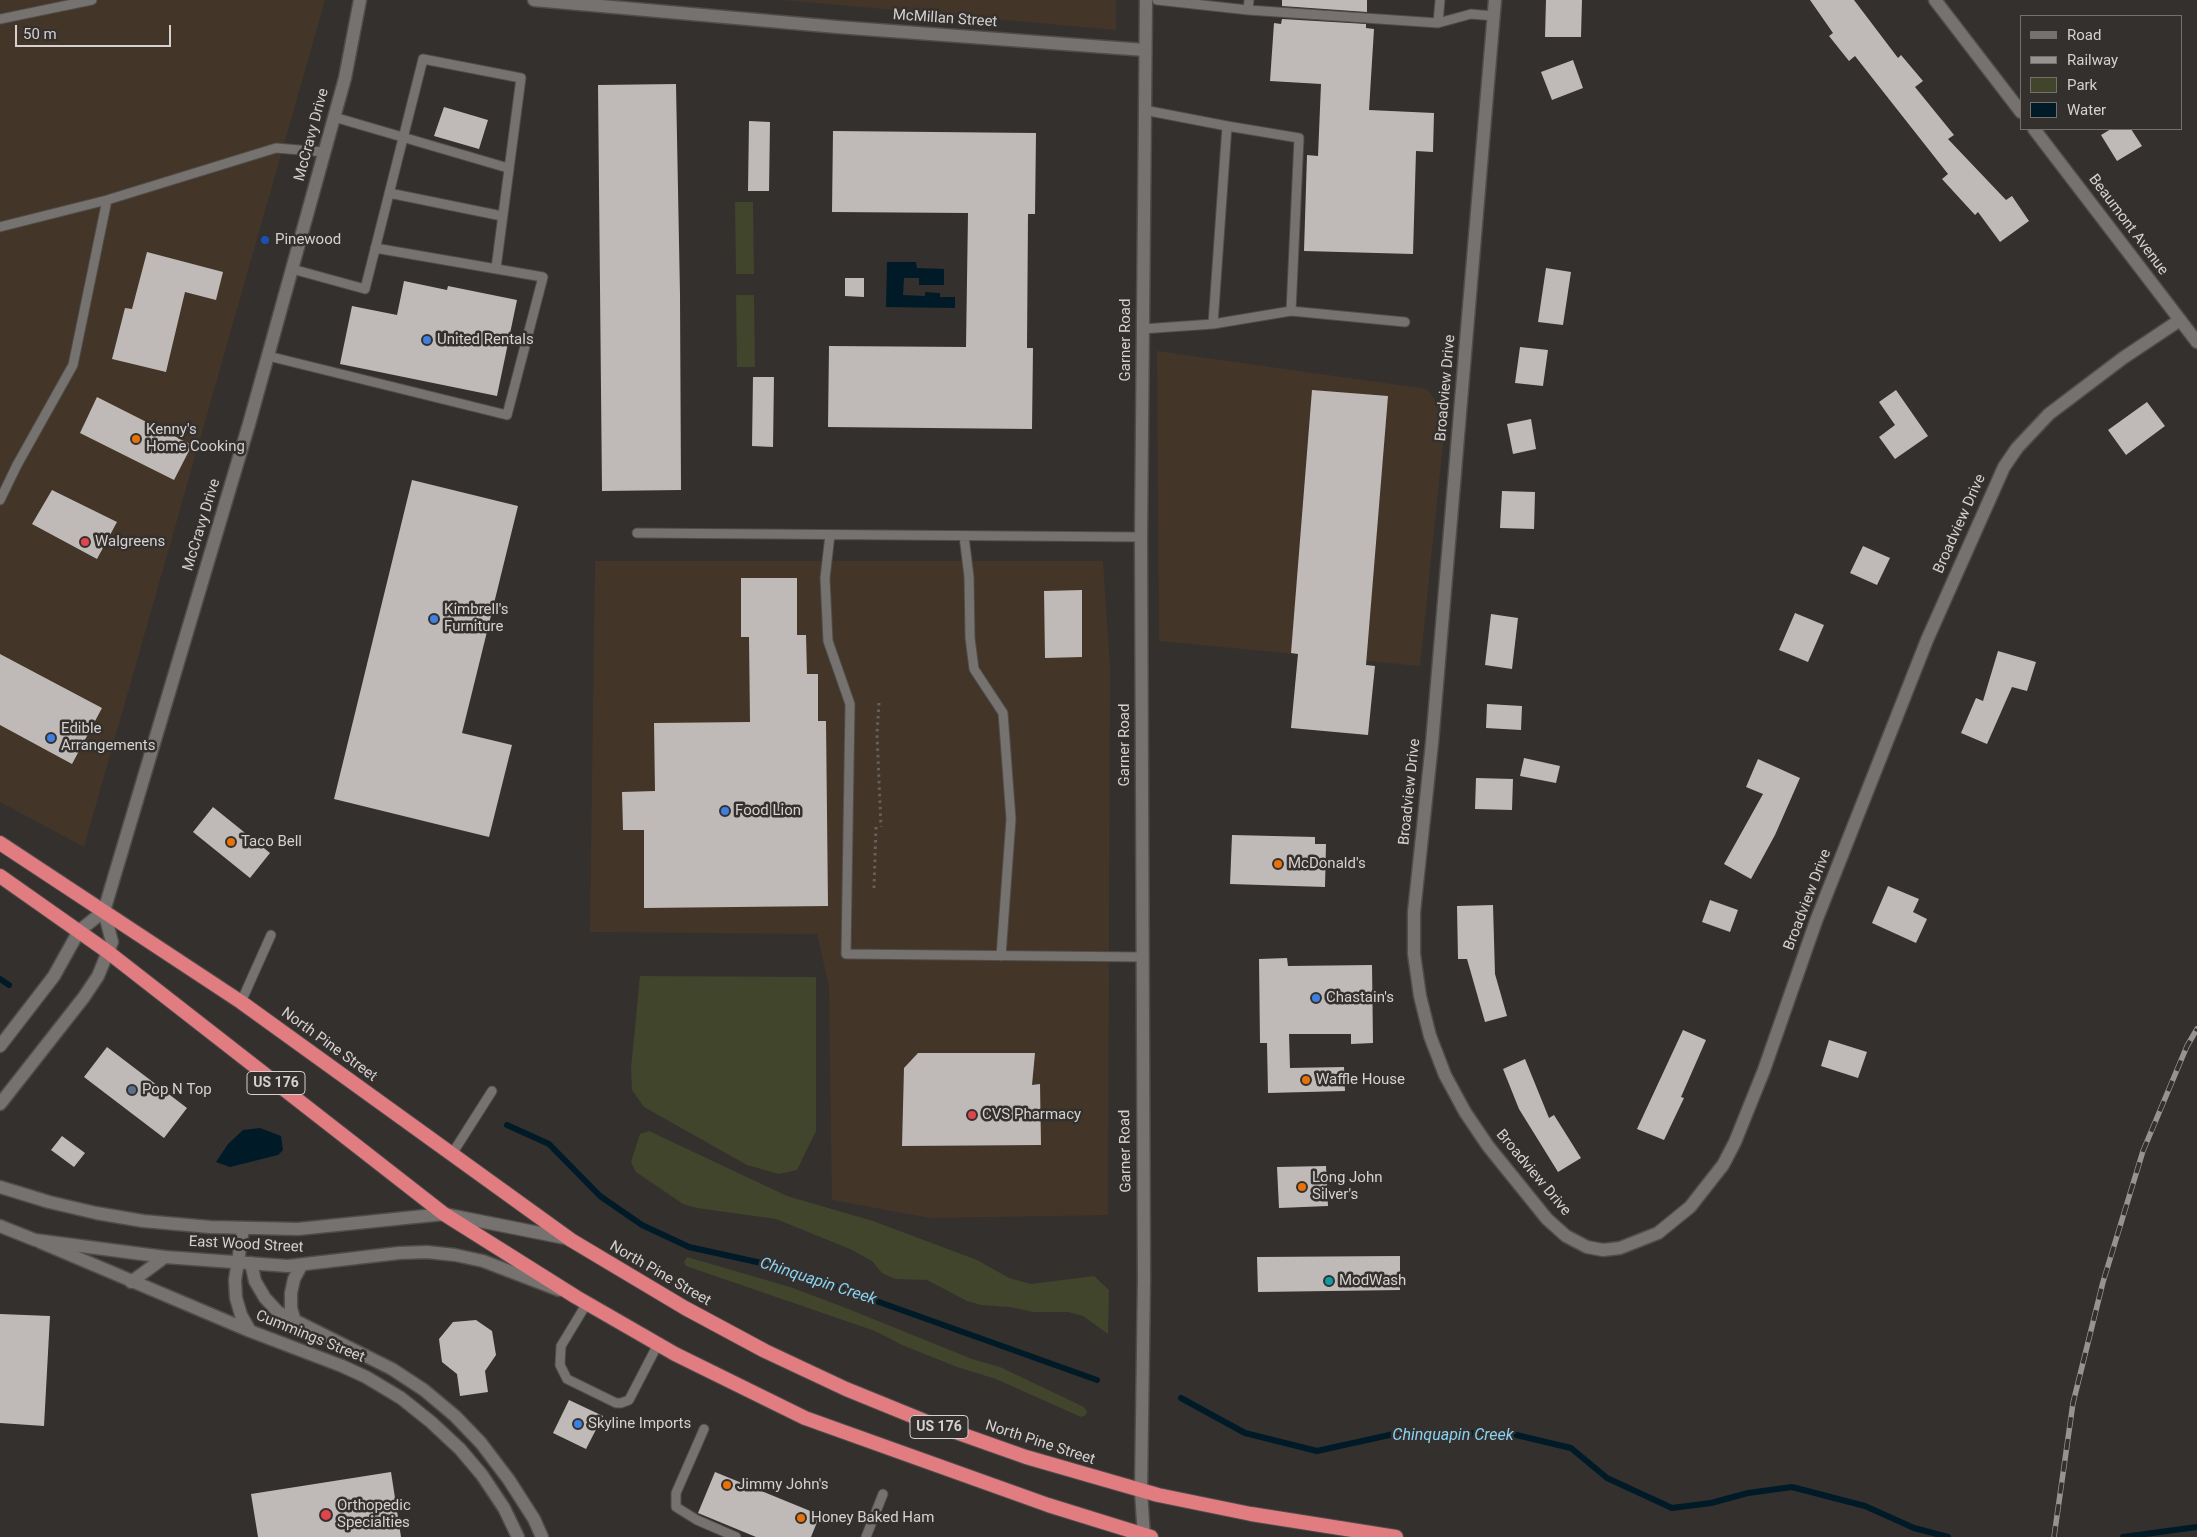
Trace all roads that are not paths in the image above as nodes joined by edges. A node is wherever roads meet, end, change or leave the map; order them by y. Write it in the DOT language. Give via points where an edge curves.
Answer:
graph roads {
  1 [pos="92,0"];
  2 [pos="360,0"];
  3 [pos="534,0"];
  4 [pos="1146,0"];
  5 [pos="1157,0"];
  6 [pos="1440,0"];
  7 [pos="1495,0"];
  8 [pos="1935,0"];
  9 [pos="1189,2"];
  10 [pos="627,4"];
  11 [pos="1248,5"];
  12 [pos="1494,16"];
  13 [pos="0,19"];
  14 [pos="1438,23"];
  15 [pos="1145,50"];
  16 [pos="1144,110"];
  17 [pos="2020,111"];
  18 [pos="334,117"];
  19 [pos="1227,126"];
  20 [pos="2035,130"];
  21 [pos="403,137"];
  22 [pos="324,152"];
  23 [pos="508,168"];
  24 [pos="389,193"];
  25 [pos="107,200"];
  26 [pos="502,216"];
  27 [pos="0,227"];
  28 [pos="375,248"];
  29 [pos="496,268"];
  30 [pos="292,269"];
  31 [pos="1291,311"];
  32 [pos="2180,320"];
  33 [pos="1406,322"];
  34 [pos="1213,324"];
  35 [pos="1142,329"];
  36 [pos="2197,342"];
  37 [pos="268,356"];
  38 [pos="0,500"];
  39 [pos="637,533"];
  40 [pos="830,535"];
  41 [pos="964,536"];
  42 [pos="1141,537"];
  43 [pos="0,843"];
  44 [pos="0,876"];
  45 [pos="104,911"];
  46 [pos="79,930"];
  47 [pos="271,935"];
  48 [pos="108,952"];
  49 [pos="1001,956"];
  50 [pos="1142,957"];
  51 [pos="241,1002"];
  52 [pos="0,1046"];
  53 [pos="492,1091"];
  54 [pos="0,1104"];
  55 [pos="452,1154"];
  56 [pos="0,1187"];
  57 [pos="444,1214"];
  58 [pos="0,1226"];
  59 [pos="243,1229"];
  60 [pos="35,1240"];
  61 [pos="571,1240"];
  62 [pos="165,1257"];
  63 [pos="244,1262"];
  64 [pos="301,1266"];
  65 [pos="131,1282"];
  66 [pos="582,1300"];
  67 [pos="295,1322"];
  68 [pos="250,1331"];
  69 [pos="658,1344"];
  70 [pos="704,1429"];
  71 [pos="1141,1491"];
  72 [pos="883,1494"];
  73 [pos="1146,1536"];
  74 [pos="518,1537"];
  75 [pos="542,1537"];
  76 [pos="736,1537"];
  77 [pos="866,1537"];
  78 [pos="1396,1537"];
  1 -- 13 [label="lane"];
  2 -- 18 [label="street, McCravy Drive"];
  3 -- 10 [label="street, McMillan Street"];
  4 -- 15 [label="street, Garner Road"];
  5 -- 9 [label="lane"];
  6 -- 14 [label="lane"];
  7 -- 12 [label="street, Broadview Drive"];
  8 -- 17 [label="street"];
  9 -- 11 [label="lane"];
  10 -- 15 [label="street, McMillan Street"];
  11 -- 14 [label="lane"];
  12 -- 14 [label="lane" via="1471,14"];
  12 -- 32 [label="street, Broadview Drive" via="1432,743 1414,912 1414,954 1430,1036 1445,1075 1465,1112 1547,1219 1566,1236 1588,1247 1603,1250 1620,1248 1658,1233 1690,1207 1723,1165 1764,1070 1816,921 1927,640 2004,467 2016,448 2049,414"];
  15 -- 16 [label="street, Garner Road"];
  16 -- 19 [label="lane"];
  16 -- 35 [label="street, Garner Road"];
  18 -- 21 [label="lane"];
  18 -- 22 [label="street, McCravy Drive"];
  19 -- 31 [label="lane" via="1299,138"];
  19 -- 34 [label="lane"];
  20 -- 32 [label="street, Beaumont Avenue"];
  21 -- 23 [label="lane"];
  21 -- 23 [label="lane" via="423,59 521,78"];
  21 -- 24 [label="lane"];
  22 -- 25 [label="lane" via="276,148"];
  22 -- 30 [label="street, McCravy Drive"];
  23 -- 26 [label="lane"];
  24 -- 26 [label="lane"];
  24 -- 28 [label="lane"];
  25 -- 27 [label="lane"];
  25 -- 38 [label="lane" via="73,365"];
  26 -- 29 [label="lane"];
  28 -- 29 [label="lane"];
  28 -- 30 [label="lane" via="365,289"];
  29 -- 37 [label="lane" via="543,277 507,415"];
  30 -- 37 [label="street, McCravy Drive"];
  31 -- 33 [label="lane"];
  31 -- 34 [label="lane"];
  32 -- 36 [label="street, Beaumont Avenue"];
  34 -- 35 [label="lane"];
  35 -- 42 [label="street, Garner Road"];
  37 -- 45 [label="street, McCravy Drive"];
  39 -- 40 [label="lane"];
  40 -- 41 [label="lane"];
  40 -- 49 [label="lane" via="825,578 828,641 850,704 846,954"];
  41 -- 42 [label="lane"];
  41 -- 49 [label="lane" via="974,669 1003,713 1011,819"];
  42 -- 50 [label="street, Garner Road"];
  43 -- 45 [label="highway, North Pine Street / US 176"];
  44 -- 46 [label="highway, US 176"];
  45 -- 46 [label="street"];
  45 -- 48 [label="street" via="112,942"];
  45 -- 51 [label="highway, North Pine Street / US 176"];
  46 -- 48 [label="highway, US 176"];
  46 -- 52 [label="street" via="54,976"];
  47 -- 51 [label="lane"];
  48 -- 54 [label="street" via="84,997"];
  48 -- 57 [label="highway, US 176"];
  49 -- 50 [label="lane"];
  50 -- 71 [label="street, Garner Road" via="1144,1279"];
  51 -- 55 [label="highway, North Pine Street / US 176"];
  53 -- 55 [label="lane"];
  55 -- 61 [label="highway, North Pine Street / US 176"];
  56 -- 59 [label="street, East Wood Street" via="96,1213 143,1221"];
  57 -- 59 [label="street, East Wood Street" via="298,1229"];
  57 -- 61 [label="street, East Wood Street"];
  57 -- 66 [label="highway, US 176"];
  58 -- 60 [label="street, East Wood Street"];
  59 -- 63 [label="street"];
  60 -- 62 [label="street, East Wood Street"];
  60 -- 65 [label="street, Cummings Street"];
  61 -- 71 [label="highway, North Pine Street / US 176" via="745,1341 846,1389 1026,1457"];
  62 -- 63 [label="street, East Wood Street"];
  62 -- 65 [label="street"];
  63 -- 64 [label="street, East Wood Street"];
  63 -- 67 [label="street, Cummings Street" via="265,1298 278,1312"];
  63 -- 68 [label="street" via="235,1280 236,1298"];
  64 -- 66 [label="street, East Wood Street" via="399,1253 455,1255 483,1261"];
  64 -- 67 [label="street" via="291,1293"];
  65 -- 68 [label="street, Cummings Street"];
  66 -- 69 [label="highway, US 176"];
  66 -- 69 [label="lane" via="561,1346 560,1366 567,1379 621,1404 629,1400"];
  67 -- 75 [label="street, Cummings Street" via="392,1369 455,1416 509,1480"];
  68 -- 74 [label="street, Cummings Street" via="342,1366 401,1398 431,1422 482,1475"];
  69 -- 73 [label="highway, US 176" via="805,1418 1039,1502"];
  70 -- 76 [label="lane" via="678,1486 676,1507"];
  71 -- 73 [label="street, Garner Road"];
  71 -- 78 [label="highway, North Pine Street / US 176" via="1251,1514"];
  72 -- 77 [label="lane"];
}
